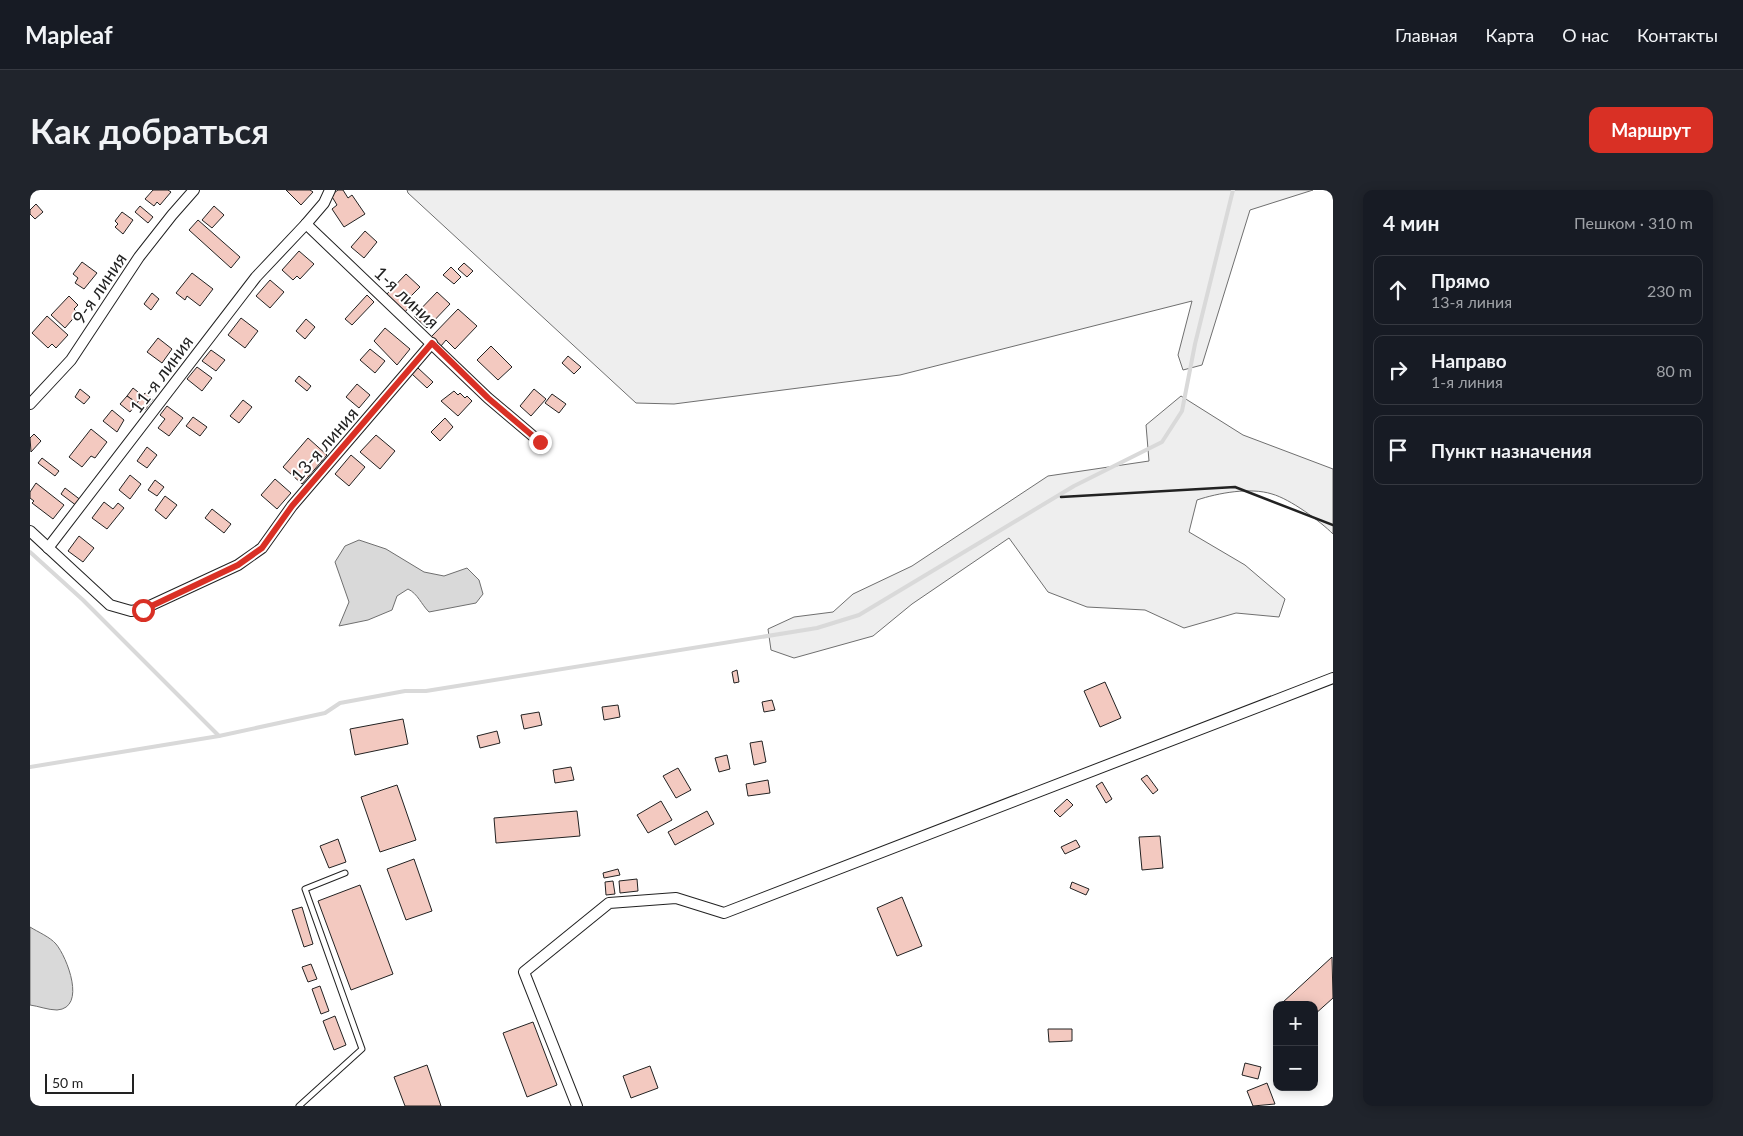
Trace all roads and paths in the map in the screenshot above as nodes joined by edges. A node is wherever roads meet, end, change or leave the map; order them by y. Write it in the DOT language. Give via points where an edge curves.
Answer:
graph roads {
  1 [pos="194,190"];
  2 [pos="330,190"];
  3 [pos="306,224"];
  4 [pos="432,343"];
  5 [pos="30,404"];
  6 [pos="540,442"];
  7 [pos="30,532"];
  8 [pos="48,548"];
  9 [pos="1333,678"];
  10 [pos="345,873"];
  11 [pos="298,1106"];
  12 [pos="577,1106"];
  1 -- 5 [label="street, 9-я линия" via="139,257 71,360"];
  2 -- 3 [label="street" via="324,203"];
  3 -- 4 [label="street, 1-я линия"];
  3 -- 8 [label="street, 11-я линия" via="256,277"];
  4 -- 6 [label="street, 1-я линия" via="488,398"];
  4 -- 8 [label="street, 13-я линия" via="292,506 262,548 238,565 143,610 130,611 110,605"];
  7 -- 8 [label="street"];
  9 -- 12 [label="street" via="724,913 676,898 609,903 524,972"];
  10 -- 11 [label="lane" via="306,889 362,1049"];
}
